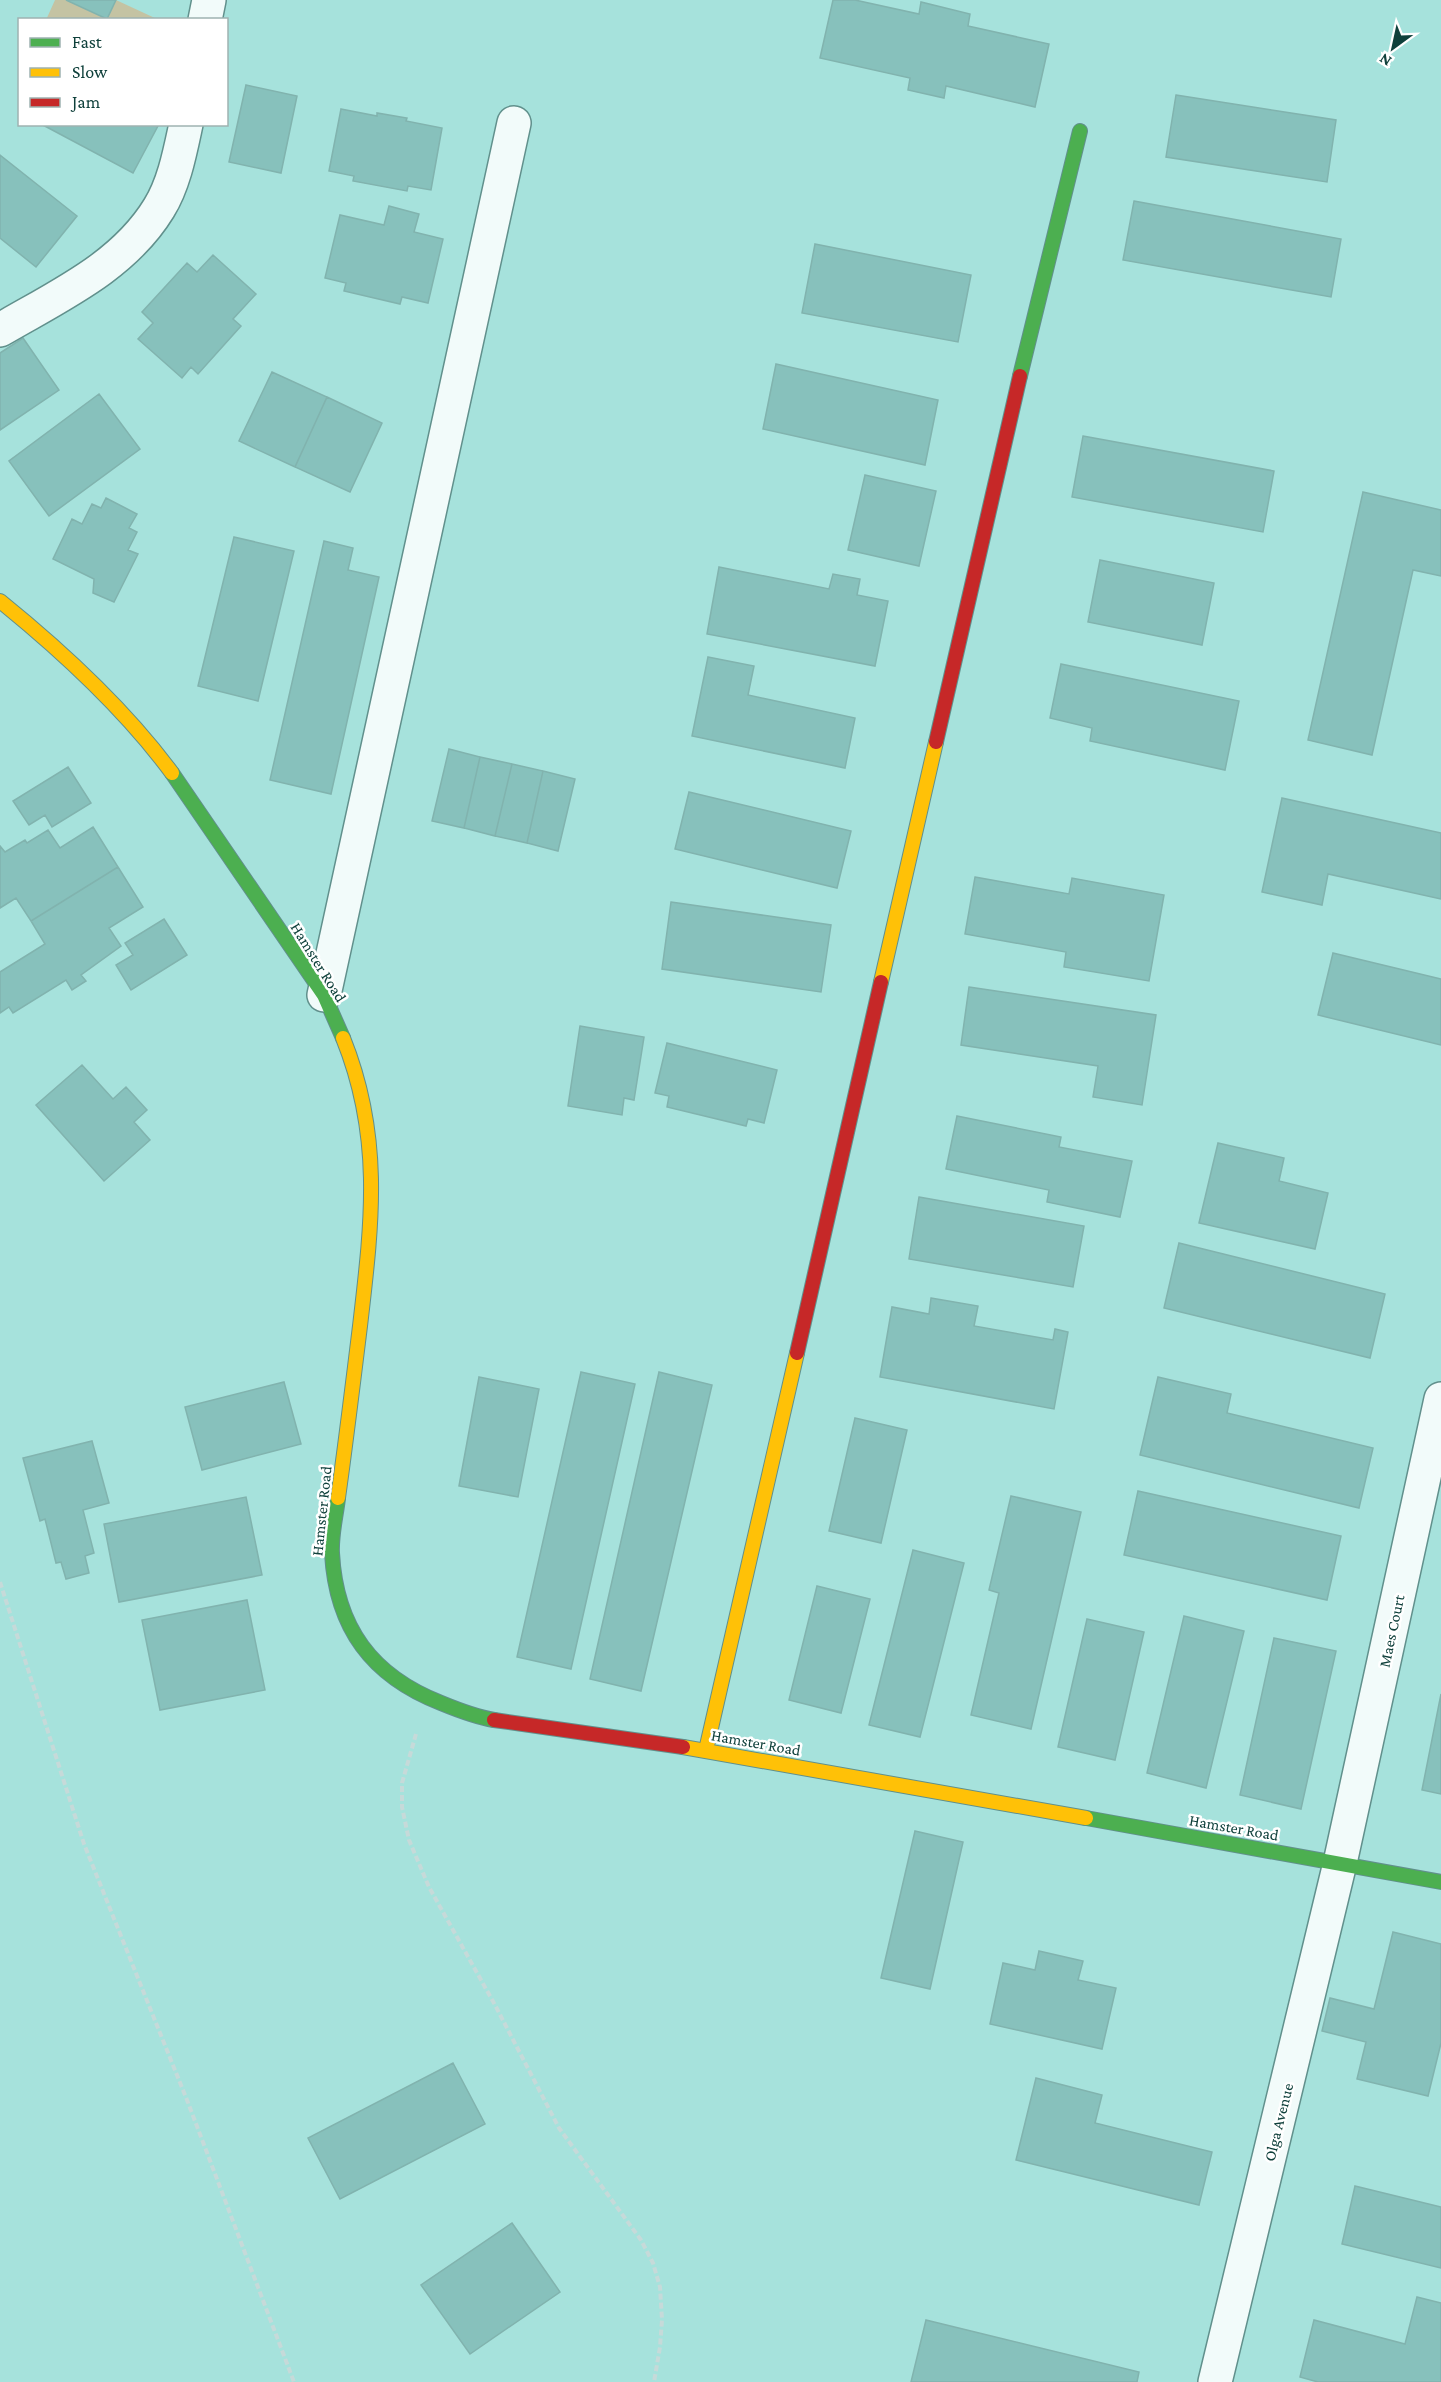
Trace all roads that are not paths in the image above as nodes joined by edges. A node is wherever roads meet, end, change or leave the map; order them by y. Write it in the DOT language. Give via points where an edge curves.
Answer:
graph roads {
  1 [pos="209,0"];
  2 [pos="205,18"];
  3 [pos="514,123"];
  4 [pos="185,126"];
  5 [pos="1080,131"];
  6 [pos="0,330"];
  7 [pos="0,601"];
  8 [pos="324,995"];
  9 [pos="1441,1399"];
  10 [pos="706,1750"];
  11 [pos="1340,1863"];
  12 [pos="1441,1882"];
  13 [pos="1215,2382"];
  1 -- 2 [label="street"];
  3 -- 8 [label="street"];
  4 -- 6 [label="street" via="173,175 160,206 143,231 100,272"];
  5 -- 10 [label="street" via="1008,425"];
  7 -- 8 [label="street, Hamster Road" via="87,675 143,735"];
  8 -- 10 [label="street, Hamster Road" via="364,1103 370,1167 370,1241 332,1551 333,1578 342,1611 360,1647 379,1668 428,1700 462,1712"];
  9 -- 11 [label="street, Maes Court"];
  10 -- 11 [label="street, Hamster Road"];
  11 -- 12 [label="street, Hamster Road"];
  11 -- 13 [label="street, Olga Avenue"];
}
